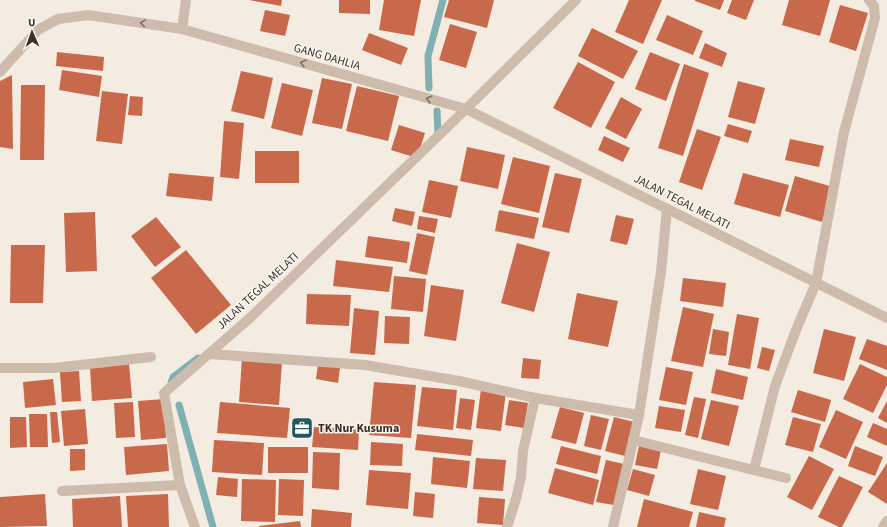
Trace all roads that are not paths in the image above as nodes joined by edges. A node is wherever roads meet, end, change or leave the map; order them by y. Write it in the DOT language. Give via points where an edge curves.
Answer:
graph roads {
  1 [pos="186,0"];
  2 [pos="576,0"];
  3 [pos="869,0"];
  4 [pos="182,29"];
  5 [pos="0,72"];
  6 [pos="466,109"];
  7 [pos="667,209"];
  8 [pos="816,283"];
  9 [pos="887,318"];
  10 [pos="210,354"];
  11 [pos="151,357"];
  12 [pos="0,368"];
  13 [pos="535,398"];
  14 [pos="639,415"];
  15 [pos="633,440"];
  16 [pos="754,470"];
  17 [pos="786,478"];
  18 [pos="180,485"];
  19 [pos="62,491"];
  20 [pos="887,522"];
  21 [pos="195,527"];
  22 [pos="507,527"];
  23 [pos="613,527"];
  24 [pos="883,527"];
  1 -- 4 [label="street"];
  2 -- 6 [label="street, JALAN TEGAL MELATI"];
  3 -- 8 [label="street" via="874,6 875,18 844,132"];
  4 -- 5 [label="street, GANG DAHLIA, one-way" via="88,15 58,19 38,30"];
  6 -- 4 [label="street, GANG DAHLIA, one-way"];
  6 -- 7 [label="street, JALAN TEGAL MELATI"];
  6 -- 10 [label="street, JALAN TEGAL MELATI"];
  7 -- 8 [label="street, JALAN TEGAL MELATI"];
  7 -- 14 [label="street" via="661,272"];
  8 -- 9 [label="street, JALAN TEGAL MELATI"];
  8 -- 16 [label="street" via="775,386"];
  10 -- 13 [label="street" via="365,365 459,381"];
  10 -- 18 [label="street, JALAN TEGAL MELATI" via="164,393"];
  11 -- 12 [label="street" via="54,368"];
  13 -- 14 [label="street"];
  13 -- 22 [label="street" via="521,478"];
  14 -- 15 [label="street"];
  15 -- 16 [label="street"];
  15 -- 23 [label="street"];
  16 -- 17 [label="street"];
  18 -- 19 [label="street"];
  18 -- 21 [label="street, JALAN TEGAL MELATI"];
  20 -- 24 [label="street"];
}
